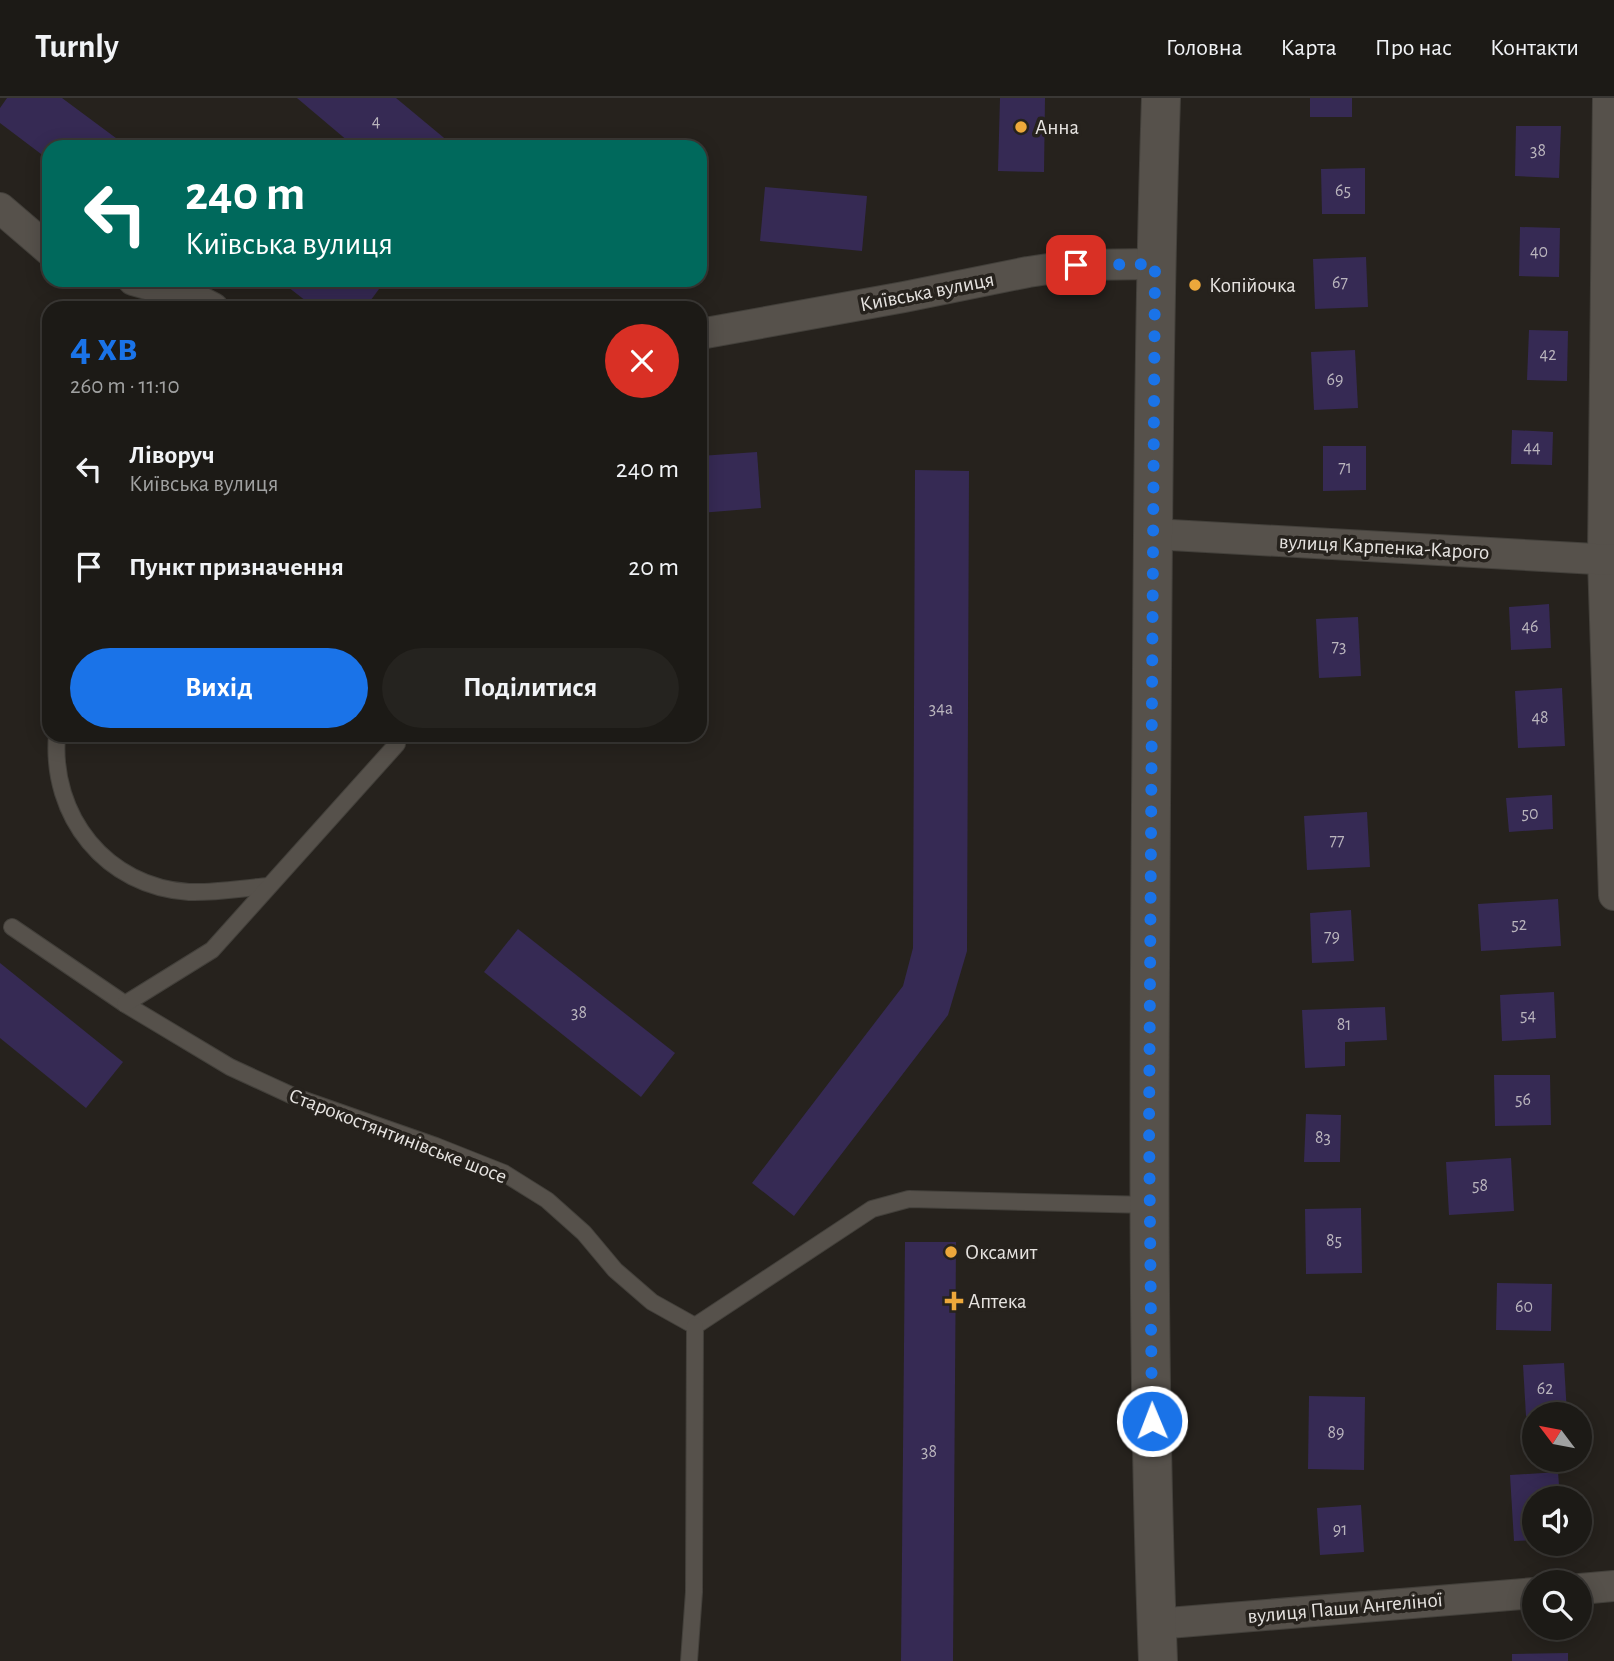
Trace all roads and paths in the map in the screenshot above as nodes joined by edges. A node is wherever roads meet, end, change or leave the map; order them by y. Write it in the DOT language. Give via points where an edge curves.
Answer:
graph roads {
  1 [pos="1161,98"];
  2 [pos="1608,98"];
  3 [pos="0,208"];
  4 [pos="42,244"];
  5 [pos="1155,264"];
  6 [pos="158,287"];
  7 [pos="200,301"];
  8 [pos="707,333"];
  9 [pos="1153,534"];
  10 [pos="1609,560"];
  11 [pos="57,742"];
  12 [pos="397,742"];
  13 [pos="269,886"];
  14 [pos="1614,895"];
  15 [pos="12,927"];
  16 [pos="125,1004"];
  17 [pos="1150,1205"];
  18 [pos="695,1326"];
  19 [pos="1614,1587"];
  20 [pos="1592,1588"];
  21 [pos="1522,1595"];
  22 [pos="1157,1642"];
  23 [pos="689,1661"];
  1 -- 5 [label="main road"];
  2 -- 10 [label="street"];
  3 -- 4 [label="street"];
  5 -- 8 [label="street, Київська вулиця" via="1076,265 1028,272"];
  5 -- 9 [label="main road"];
  6 -- 7 [label="street"];
  9 -- 10 [label="street, вулиця Карпенка-Карого"];
  9 -- 17 [label="main road"];
  10 -- 14 [label="street"];
  11 -- 13 [label="lane" via="65,803 86,840 113,866 145,883 189,892"];
  12 -- 13 [label="lane"];
  13 -- 16 [label="lane" via="212,950"];
  15 -- 16 [label="lane, Старокостянтинівське шосе"];
  16 -- 18 [label="lane, Старокостянтинівське шосе" via="230,1066 293,1096 504,1173 547,1200 652,1302"];
  17 -- 18 [label="lane" via="909,1199 872,1209"];
  17 -- 22 [label="main road"];
  18 -- 23 [label="lane" via="694,1592"];
  19 -- 20 [label="street"];
  21 -- 22 [label="street, вулиця Паши Ангеліної"];
}
